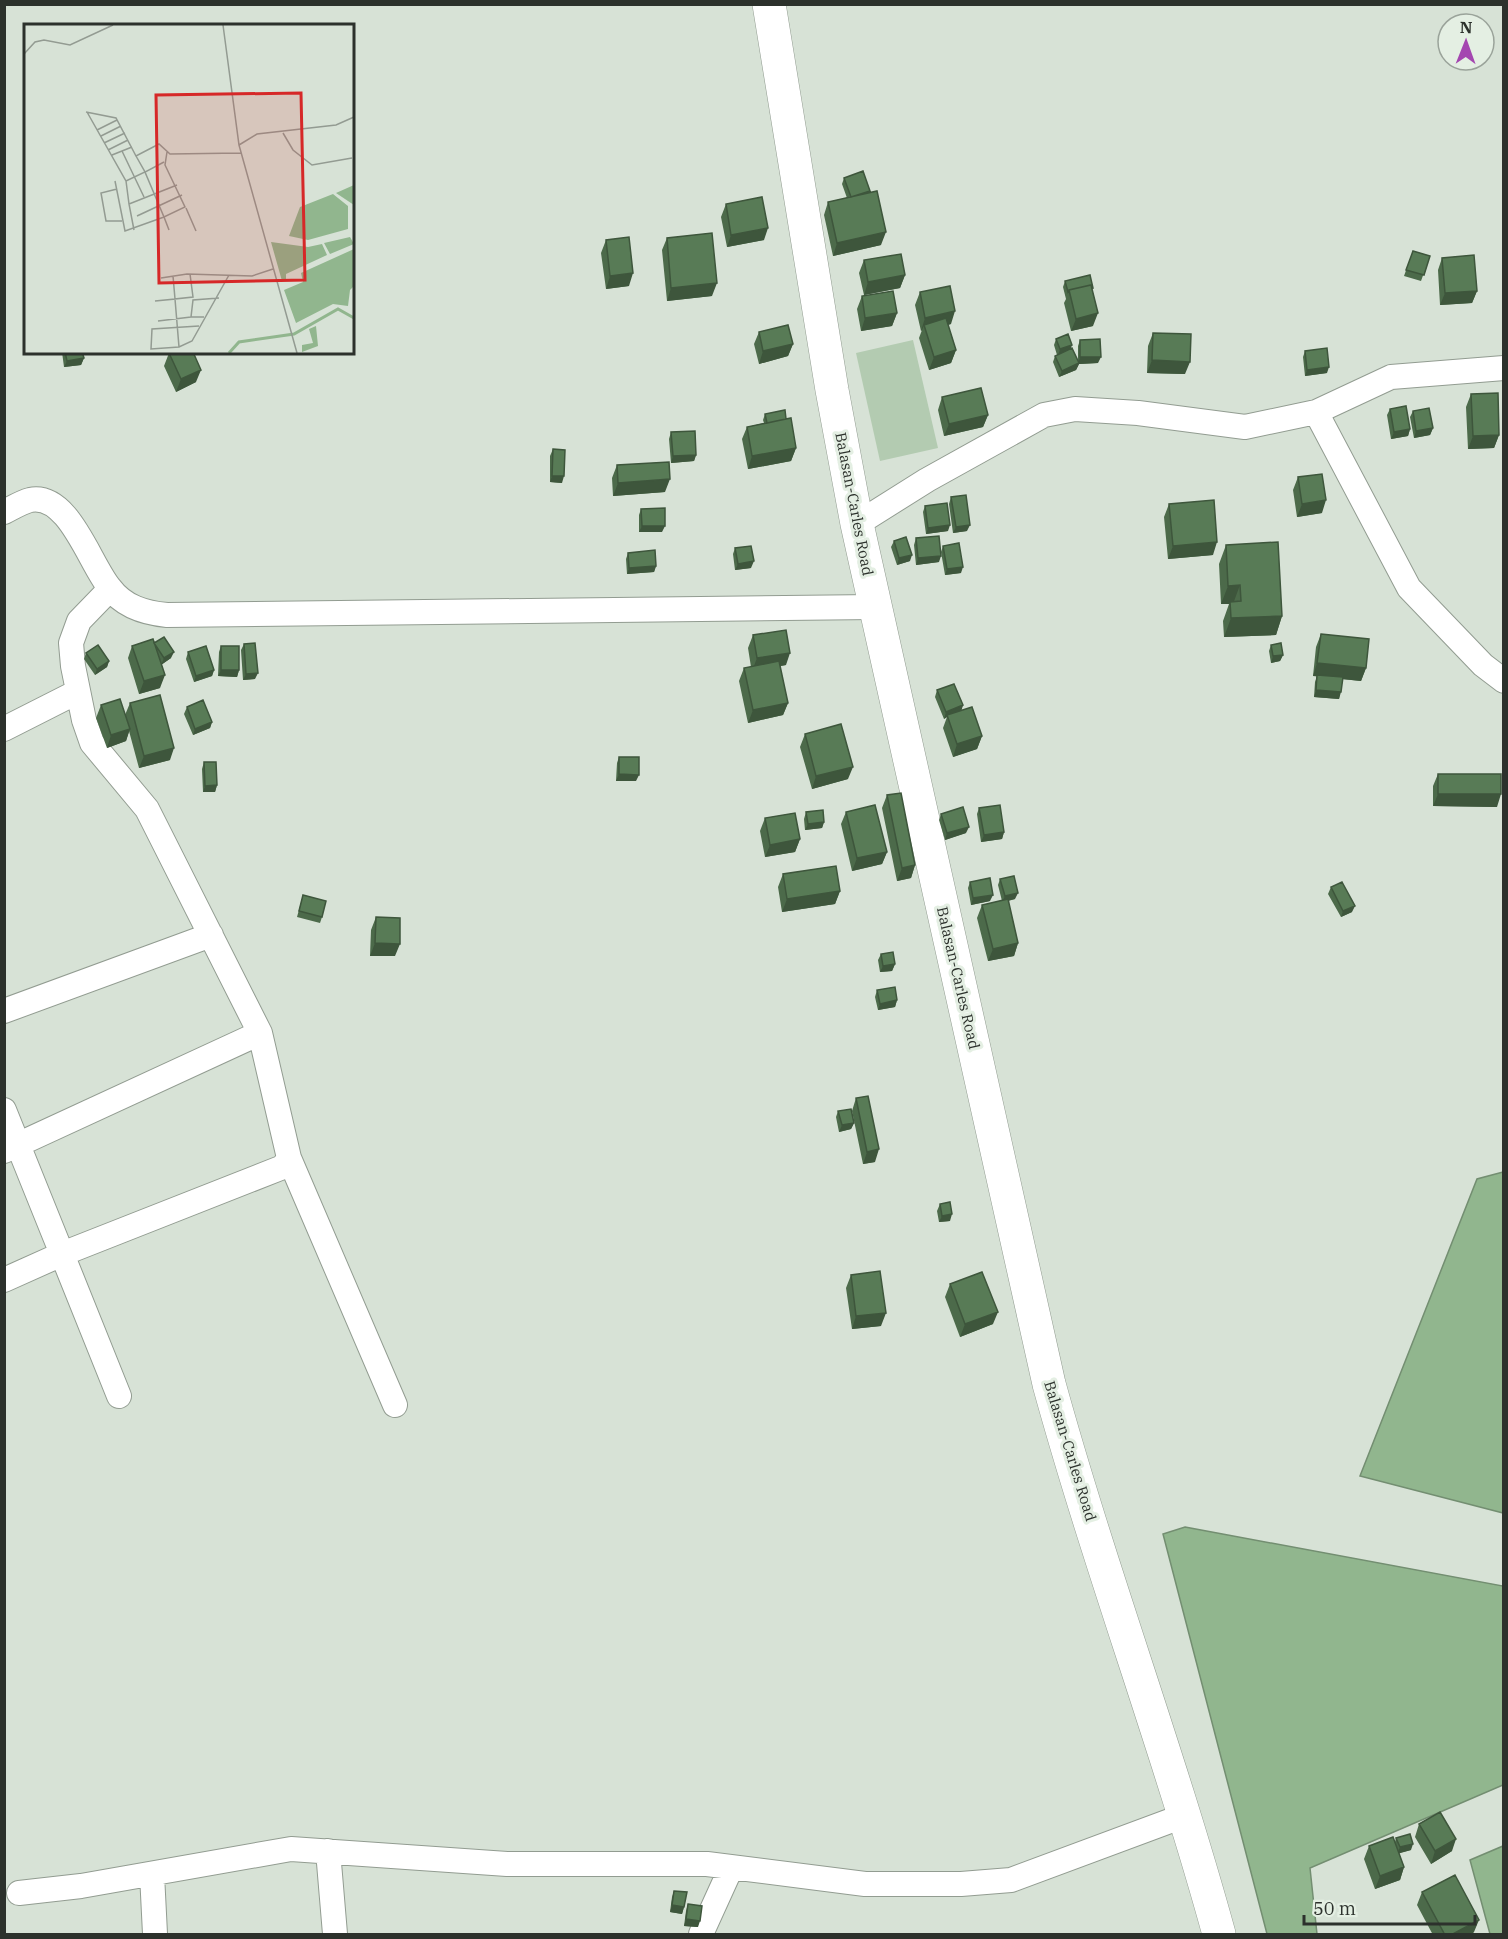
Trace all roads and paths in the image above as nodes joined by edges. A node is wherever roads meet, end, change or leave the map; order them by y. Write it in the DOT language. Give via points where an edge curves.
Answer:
graph roads {
  1 [pos="769,4"];
  2 [pos="1503,368"];
  3 [pos="1316,412"];
  4 [pos="4,512"];
  5 [pos="856,525"];
  6 [pos="110,589"];
  7 [pos="875,607"];
  8 [pos="1503,681"];
  9 [pos="77,692"];
  10 [pos="4,729"];
  11 [pos="211,935"];
  12 [pos="4,1011"];
  13 [pos="260,1033"];
  14 [pos="4,1110"];
  15 [pos="11,1148"];
  16 [pos="289,1158"];
  17 [pos="62,1254"];
  18 [pos="4,1280"];
  19 [pos="119,1396"];
  20 [pos="394,1406"];
  21 [pos="1186,1815"];
  22 [pos="328,1851"];
  23 [pos="731,1868"];
  24 [pos="152,1874"];
  25 [pos="19,1893"];
  26 [pos="155,1935"];
  27 [pos="335,1935"];
  28 [pos="701,1935"];
  29 [pos="1219,1935"];
  1 -- 5 [label="main road, Balasan-Carles Road"];
  2 -- 3 [label="street" via="1391,377"];
  3 -- 5 [label="street" via="1245,427 1075,409 1044,415"];
  3 -- 8 [label="street" via="1408,588"];
  4 -- 6 [label="street" via="31,500 50,503 66,515"];
  5 -- 7 [label="main road, Balasan-Carles Road"];
  6 -- 7 [label="street" via="140,612 167,615"];
  6 -- 9 [label="street" via="79,621 71,643"];
  7 -- 21 [label="main road, Balasan-Carles Road" via="1049,1384"];
  9 -- 10 [label="street"];
  9 -- 11 [label="street" via="92,743 147,808"];
  11 -- 12 [label="street"];
  11 -- 13 [label="street"];
  13 -- 15 [label="street"];
  13 -- 16 [label="street"];
  14 -- 15 [label="street"];
  15 -- 17 [label="street"];
  16 -- 17 [label="street" via="283,1167"];
  16 -- 20 [label="street"];
  17 -- 18 [label="street"];
  17 -- 19 [label="street"];
  21 -- 23 [label="street" via="1011,1880 865,1884"];
  21 -- 29 [label="main road, Balasan-Carles Road"];
  22 -- 23 [label="street" via="507,1864 707,1864"];
  22 -- 24 [label="street" via="291,1849"];
  22 -- 27 [label="street"];
  23 -- 28 [label="street"];
  24 -- 25 [label="street"];
  24 -- 26 [label="street"];
}
